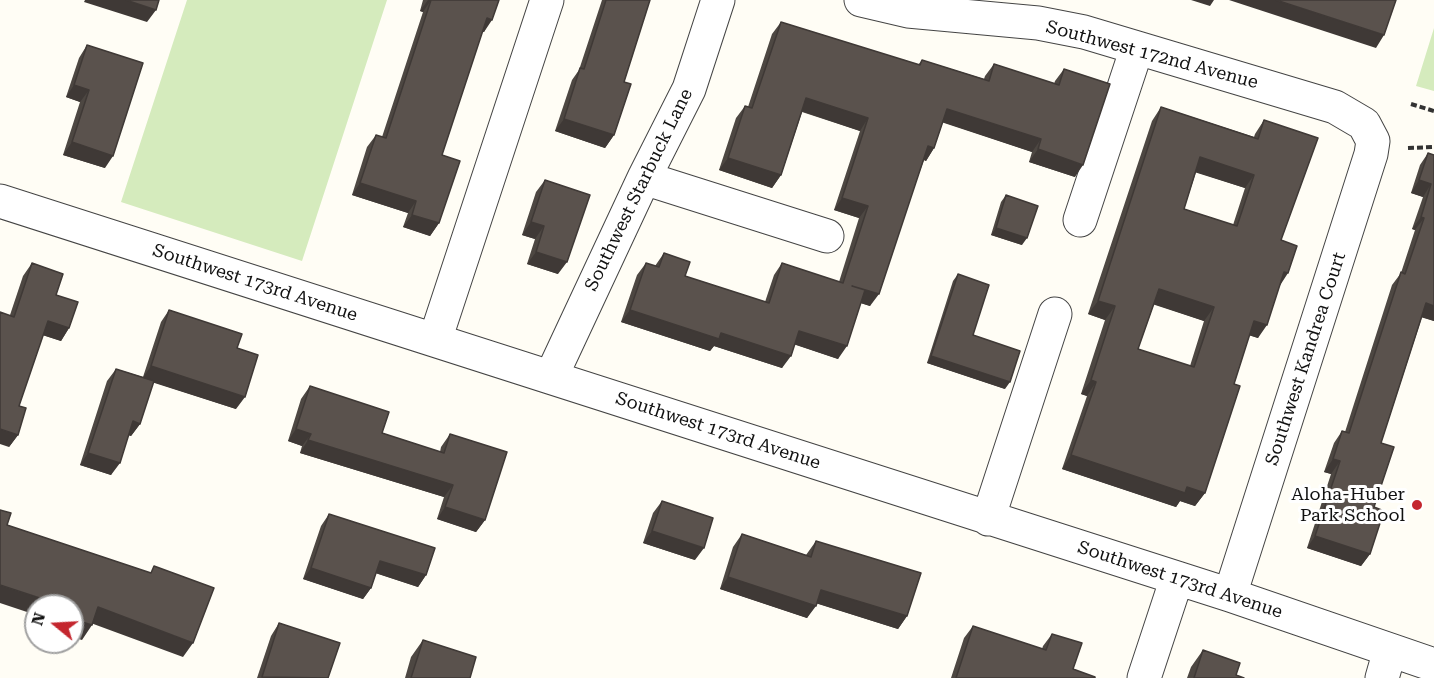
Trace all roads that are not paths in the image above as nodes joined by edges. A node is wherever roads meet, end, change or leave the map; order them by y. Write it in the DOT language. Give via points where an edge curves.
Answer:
graph roads {
  1 [pos="547,0"];
  2 [pos="718,0"];
  3 [pos="861,0"];
  4 [pos="1137,48"];
  5 [pos="1364,124"];
  6 [pos="644,178"];
  7 [pos="0,201"];
  8 [pos="1080,220"];
  9 [pos="827,236"];
  10 [pos="1055,314"];
  11 [pos="435,340"];
  12 [pos="550,377"];
  13 [pos="988,519"];
  14 [pos="1177,578"];
  15 [pos="1230,595"];
  16 [pos="1386,664"];
  17 [pos="1434,665"];
  18 [pos="1144,678"];
  1 -- 11 [label="street"];
  2 -- 6 [label="street, Southwest Starbuck Lane" via="689,89"];
  3 -- 4 [label="street, Southwest 172nd Avenue" via="908,11 1038,23"];
  4 -- 5 [label="street, Southwest 172nd Avenue" via="1335,107"];
  4 -- 8 [label="street"];
  5 -- 15 [label="street, Southwest Kandrea Court" via="1373,141 1371,154"];
  6 -- 9 [label="street"];
  6 -- 12 [label="street, Southwest Starbuck Lane"];
  7 -- 11 [label="street, Southwest 173rd Avenue"];
  10 -- 13 [label="street"];
  11 -- 12 [label="street, Southwest 173rd Avenue"];
  12 -- 13 [label="street, Southwest 173rd Avenue"];
  13 -- 14 [label="street, Southwest 173rd Avenue"];
  14 -- 15 [label="street, Southwest 173rd Avenue"];
  14 -- 18 [label="street"];
  15 -- 16 [label="street, Southwest 173rd Avenue"];
  16 -- 17 [label="street, Southwest 173rd Avenue"];
}
